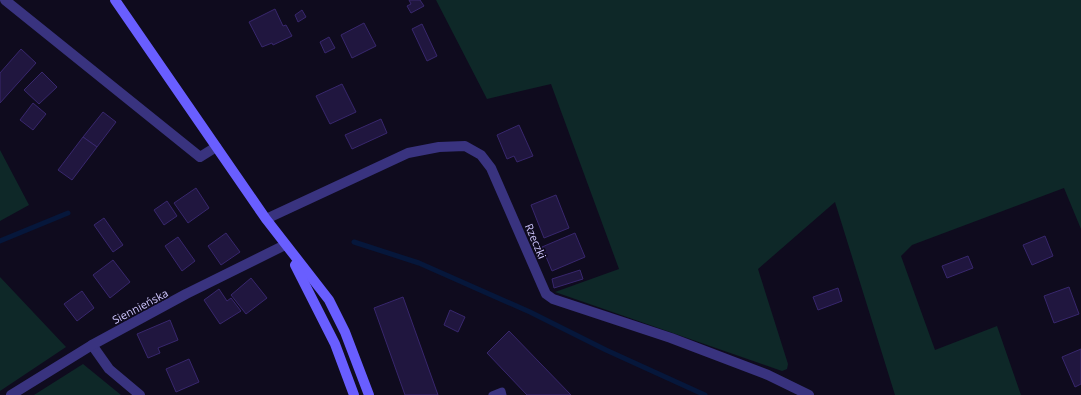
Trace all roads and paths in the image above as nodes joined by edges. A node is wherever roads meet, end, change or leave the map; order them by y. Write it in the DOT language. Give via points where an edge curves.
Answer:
graph roads {
  1 [pos="4,0"];
  2 [pos="115,0"];
  3 [pos="216,147"];
  4 [pos="266,219"];
  5 [pos="285,245"];
  6 [pos="92,345"];
  7 [pos="11,395"];
  8 [pos="140,395"];
  9 [pos="354,395"];
  10 [pos="369,395"];
  11 [pos="492,395"];
  12 [pos="503,395"];
  13 [pos="809,395"];
  1 -- 3 [label="street" via="200,157"];
  2 -- 3 [label="main road"];
  3 -- 4 [label="main road"];
  4 -- 5 [label="main road"];
  4 -- 13 [label="street, Rzeczki" via="408,153 439,147 465,146 481,155 491,168 546,294 553,299 671,338"];
  5 -- 6 [label="street, Siennieńska" via="186,294"];
  5 -- 9 [label="main road" via="335,344"];
  5 -- 10 [label="main road" via="329,300 345,332"];
  6 -- 7 [label="street, Siennieńska"];
  6 -- 8 [label="street" via="109,369"];
  11 -- 12 [label="lane" via="502,391"];
}
